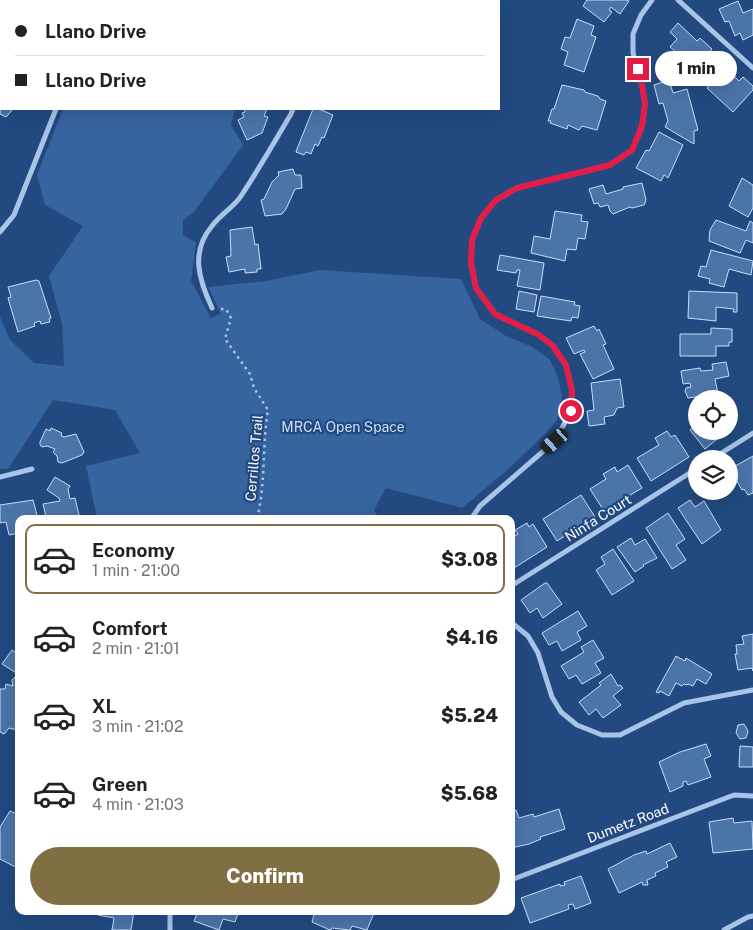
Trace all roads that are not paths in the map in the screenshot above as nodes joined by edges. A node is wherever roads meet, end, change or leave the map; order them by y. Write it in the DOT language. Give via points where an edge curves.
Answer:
graph roads {
  1 [pos="652,0"];
  2 [pos="678,0"];
  3 [pos="753,68"];
  4 [pos="56,110"];
  5 [pos="292,110"];
  6 [pos="0,232"];
  7 [pos="212,308"];
  8 [pos="753,433"];
  9 [pos="726,450"];
  10 [pos="32,469"];
  11 [pos="688,474"];
  12 [pos="0,478"];
  13 [pos="474,515"];
  14 [pos="515,583"];
  15 [pos="515,625"];
  16 [pos="753,690"];
  17 [pos="753,796"];
  18 [pos="515,878"];
  19 [pos="170,915"];
  20 [pos="753,916"];
  21 [pos="170,930"];
  22 [pos="724,930"];
  1 -- 13 [label="street" via="632,34 632,53 645,104 642,126 632,150 610,165 517,188 496,200 481,218 472,240 471,263 476,288 495,314 539,335 553,346 566,365 572,390 571,411 555,441 480,506"];
  2 -- 3 [label="street"];
  4 -- 6 [label="street" via="14,215"];
  5 -- 7 [label="street" via="240,198 211,226 201,244 198,260 200,283"];
  8 -- 9 [label="street"];
  10 -- 12 [label="street"];
  11 -- 14 [label="street, Ninfa Court"];
  15 -- 16 [label="street" via="528,636 538,653 552,697 561,712 577,725 602,735 620,735 684,703"];
  17 -- 18 [label="street, Dumetz Road" via="734,794"];
  19 -- 21 [label="street"];
  20 -- 22 [label="street"];
}
